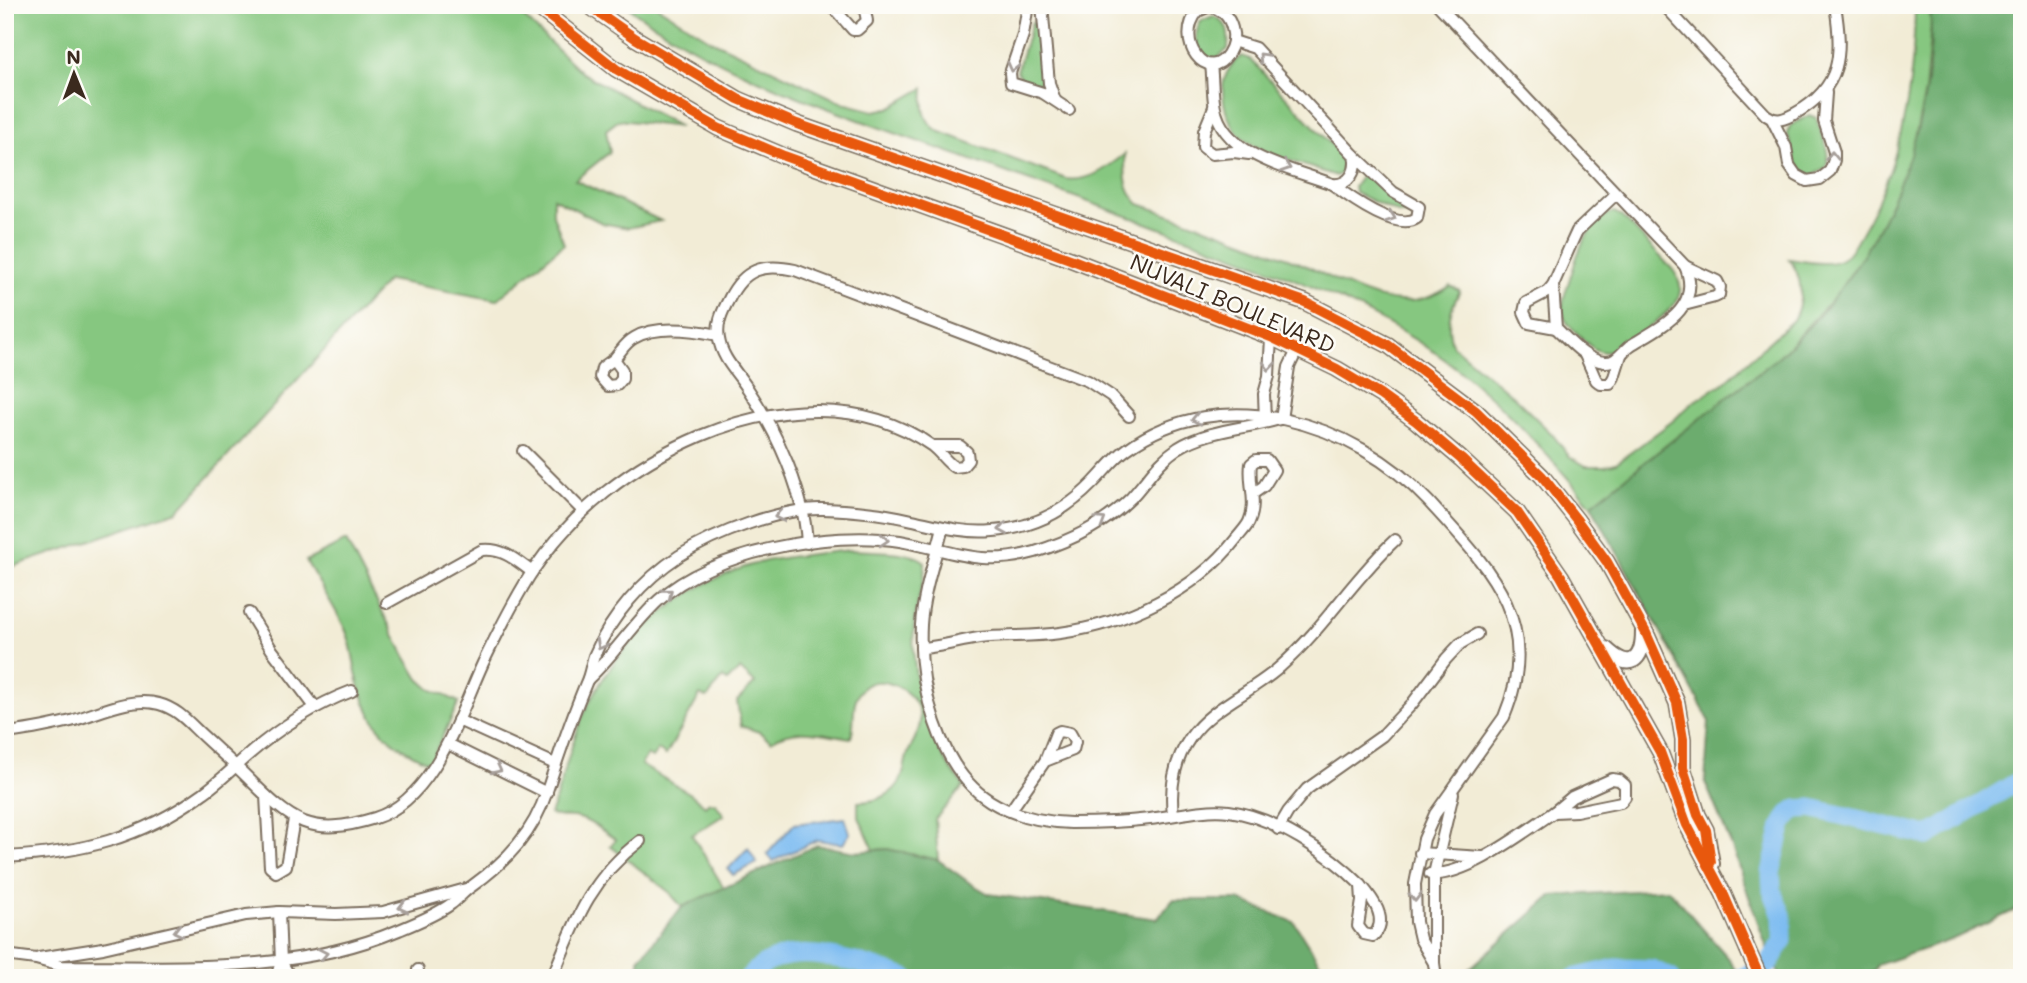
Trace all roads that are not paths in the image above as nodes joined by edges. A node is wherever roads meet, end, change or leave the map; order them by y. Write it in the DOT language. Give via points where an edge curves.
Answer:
graph roads {
  1 [pos="535,5"];
  2 [pos="588,5"];
  3 [pos="831,5"];
  4 [pos="864,5"];
  5 [pos="1438,5"];
  6 [pos="1664,5"];
  7 [pos="1835,5"];
  8 [pos="1210,6"];
  9 [pos="1027,11"];
  10 [pos="1042,11"];
  11 [pos="1233,41"];
  12 [pos="1211,65"];
  13 [pos="1826,90"];
  14 [pos="1055,100"];
  15 [pos="1214,107"];
  16 [pos="1069,110"];
  17 [pos="1772,119"];
  18 [pos="1252,155"];
  19 [pos="1354,155"];
  20 [pos="1332,184"];
  21 [pos="1615,195"];
  22 [pos="1685,266"];
  23 [pos="1553,285"];
  24 [pos="1681,306"];
  25 [pos="1556,328"];
  26 [pos="718,335"];
  27 [pos="1271,337"];
  28 [pos="1298,348"];
  29 [pos="1581,350"];
  30 [pos="1624,350"];
  31 [pos="614,359"];
  32 [pos="765,416"];
  33 [pos="1129,416"];
  34 [pos="1264,419"];
  35 [pos="1281,419"];
  36 [pos="932,446"];
  37 [pos="523,451"];
  38 [pos="1254,493"];
  39 [pos="583,510"];
  40 [pos="801,511"];
  41 [pos="943,527"];
  42 [pos="1395,540"];
  43 [pos="807,543"];
  44 [pos="937,550"];
  45 [pos="532,572"];
  46 [pos="387,603"];
  47 [pos="249,613"];
  48 [pos="1643,628"];
  49 [pos="1477,634"];
  50 [pos="1598,641"];
  51 [pos="921,648"];
  52 [pos="588,679"];
  53 [pos="352,691"];
  54 [pos="315,707"];
  55 [pos="458,720"];
  56 [pos="5,733"];
  57 [pos="448,744"];
  58 [pos="1045,761"];
  59 [pos="555,764"];
  60 [pos="236,766"];
  61 [pos="1454,789"];
  62 [pos="547,793"];
  63 [pos="266,796"];
  64 [pos="1011,810"];
  65 [pos="1554,813"];
  66 [pos="1172,814"];
  67 [pos="294,819"];
  68 [pos="1278,829"];
  69 [pos="639,841"];
  70 [pos="1420,853"];
  71 [pos="1437,856"];
  72 [pos="5,857"];
  73 [pos="1482,857"];
  74 [pos="1417,871"];
  75 [pos="1713,872"];
  76 [pos="1434,874"];
  77 [pos="1361,885"];
  78 [pos="469,888"];
  79 [pos="279,912"];
  80 [pos="5,955"];
  81 [pos="36,958"];
  82 [pos="281,962"];
  83 [pos="1434,963"];
  84 [pos="276,978"];
  85 [pos="290,978"];
  86 [pos="552,978"];
  87 [pos="1436,978"];
  88 [pos="1760,978"];
  1 -- 27 [label="main road, NUVALI BOULEVARD" via="616,69 718,128"];
  2 -- 48 [label="main road, NUVALI BOULEVARD" via="738,99 797,124 1305,302 1388,345 1476,411 1542,476 1607,562"];
  3 -- 4 [label="street" via="853,30 867,21"];
  5 -- 21 [label="street"];
  6 -- 17 [label="street"];
  7 -- 13 [label="street" via="1838,52"];
  8 -- 11 [label="street" via="1228,18"];
  8 -- 12 [label="street" via="1198,11 1188,30 1193,52"];
  9 -- 10 [label="street"];
  9 -- 14 [label="street, one-way" via="1011,83"];
  10 -- 14 [label="street"];
  11 -- 12 [label="street" via="1224,59"];
  19 -- 11 [label="street, one-way" via="1255,48"];
  12 -- 15 [label="street"];
  13 -- 17 [label="street" via="1784,120"];
  17 -- 13 [label="street, one-way" via="1786,147 1788,165 1807,181 1820,179 1834,160 1824,121"];
  14 -- 16 [label="street"];
  15 -- 18 [label="street" via="1228,135"];
  15 -- 18 [label="street" via="1203,147 1208,153"];
  18 -- 20 [label="street, one-way"];
  19 -- 20 [label="street" via="1353,175 1345,183"];
  20 -- 19 [label="street, one-way" via="1362,205 1398,221 1417,218 1419,207 1393,192"];
  21 -- 22 [label="street"];
  21 -- 23 [label="street" via="1577,231"];
  22 -- 24 [label="street" via="1690,292"];
  22 -- 24 [label="street" via="1717,281 1720,291 1716,297"];
  23 -- 25 [label="street"];
  23 -- 25 [label="street" via="1526,303 1524,313 1529,323"];
  24 -- 30 [label="street" via="1676,317"];
  25 -- 29 [label="street"];
  26 -- 31 [label="street" via="643,333 626,343"];
  26 -- 32 [label="street" via="724,356"];
  26 -- 33 [label="street" via="734,286 753,271 795,270 1088,381 1111,396"];
  27 -- 28 [label="main road, NUVALI BOULEVARD"];
  27 -- 34 [label="street, one-way"];
  28 -- 35 [label="street" via="1289,368"];
  28 -- 50 [label="main road, NUVALI BOULEVARD" via="1416,421 1517,512"];
  29 -- 30 [label="street" via="1604,362"];
  29 -- 30 [label="street" via="1595,380 1605,385 1614,377"];
  32 -- 36 [label="street" via="816,410 861,414"];
  32 -- 39 [label="street" via="716,429 664,452"];
  32 -- 40 [label="street" via="789,468"];
  34 -- 35 [label="street"];
  34 -- 41 [label="street, one-way" via="1219,414 1156,432 1121,453 1077,498 1029,524 992,531"];
  44 -- 34 [label="street, one-way" via="1001,559 1055,545 1118,510 1177,449 1208,434"];
  35 -- 61 [label="street" via="1341,437 1397,472 1478,559 1512,613 1519,660 1510,704"];
  37 -- 39 [label="street"];
  38 -- 51 [label="street" via="1249,522 1225,553 1180,589 1141,609 1068,632 979,638"];
  39 -- 45 [label="street"];
  40 -- 41 [label="street" via="904,517"];
  40 -- 43 [label="street"];
  40 -- 52 [label="street, one-way" via="737,527 676,558 642,587 615,619 593,658"];
  41 -- 44 [label="street"];
  42 -- 66 [label="street" via="1301,648 1197,729 1182,751 1174,775"];
  43 -- 44 [label="street, one-way" via="884,539"];
  52 -- 43 [label="street, one-way" via="676,586 730,560"];
  44 -- 51 [label="street" via="924,601"];
  45 -- 46 [label="street" via="506,553 482,550"];
  45 -- 55 [label="street"];
  47 -- 54 [label="street"];
  48 -- 50 [label="main road" via="1640,654 1634,660 1613,656"];
  48 -- 75 [label="main road, NUVALI BOULEVARD" via="1677,703 1683,768 1706,830"];
  49 -- 68 [label="street" via="1446,659 1382,736 1307,789"];
  50 -- 75 [label="main road, NUVALI BOULEVARD" via="1660,752 1687,825"];
  51 -- 64 [label="street" via="932,711 954,762 977,790"];
  52 -- 59 [label="street"];
  53 -- 54 [label="street"];
  54 -- 60 [label="street"];
  55 -- 57 [label="street"];
  55 -- 59 [label="street"];
  56 -- 60 [label="street" via="68,722 136,701 149,702 176,711"];
  57 -- 62 [label="street, one-way"];
  57 -- 67 [label="street" via="412,795 388,813 339,828"];
  58 -- 64 [label="street"];
  59 -- 62 [label="street"];
  60 -- 63 [label="street"];
  60 -- 72 [label="street" via="186,806 136,832 73,851"];
  61 -- 70 [label="street" via="1435,814"];
  61 -- 71 [label="street"];
  62 -- 78 [label="street" via="535,821 513,852"];
  63 -- 67 [label="street"];
  63 -- 67 [label="street" via="273,871 286,866"];
  64 -- 66 [label="street" via="1030,818 1069,823 1126,822"];
  65 -- 65 [label="street" via="1616,804 1625,797 1625,785 1606,780 1572,797"];
  65 -- 73 [label="street"];
  66 -- 68 [label="street" via="1229,811"];
  68 -- 77 [label="street" via="1325,855"];
  69 -- 86 [label="street" via="593,889"];
  70 -- 71 [label="street"];
  70 -- 74 [label="street"];
  71 -- 73 [label="street"];
  71 -- 76 [label="street"];
  73 -- 76 [label="street" via="1457,870"];
  74 -- 76 [label="street"];
  74 -- 83 [label="street, one-way" via="1416,922"];
  75 -- 88 [label="main road, NUVALI BOULEVARD"];
  76 -- 83 [label="street"];
  78 -- 79 [label="street, one-way" via="383,912"];
  82 -- 78 [label="street, one-way" via="332,952 393,932 450,905"];
  79 -- 81 [label="street, one-way"];
  79 -- 82 [label="street"];
  80 -- 81 [label="street"];
  81 -- 82 [label="street" via="61,966"];
  82 -- 84 [label="street"];
  82 -- 85 [label="street"];
  83 -- 87 [label="street"];
}
